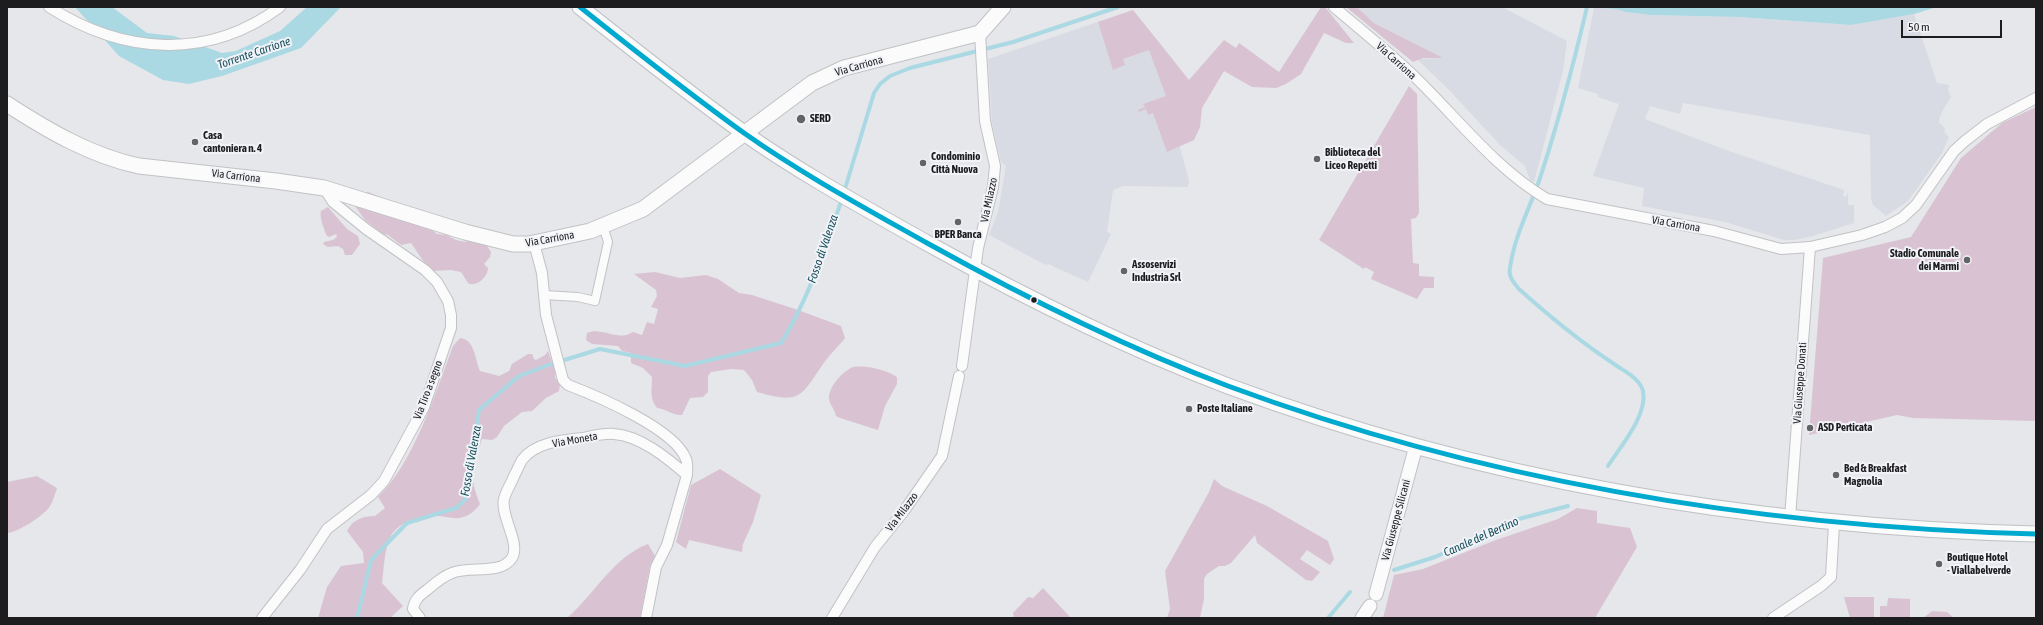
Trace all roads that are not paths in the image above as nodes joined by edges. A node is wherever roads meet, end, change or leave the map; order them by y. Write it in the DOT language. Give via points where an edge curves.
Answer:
graph roads {
  1 [pos="49,7"];
  2 [pos="280,7"];
  3 [pos="580,7"];
  4 [pos="1003,7"];
  5 [pos="1334,7"];
  6 [pos="980,36"];
  7 [pos="2036,98"];
  8 [pos="7,104"];
  9 [pos="744,133"];
  10 [pos="324,188"];
  11 [pos="603,226"];
  12 [pos="534,243"];
  13 [pos="1810,248"];
  14 [pos="975,270"];
  15 [pos="544,295"];
  16 [pos="1416,446"];
  17 [pos="687,474"];
  18 [pos="1790,518"];
  19 [pos="1834,524"];
  20 [pos="2036,534"];
  21 [pos="1377,589"];
  22 [pos="1370,606"];
  23 [pos="262,618"];
  24 [pos="420,618"];
  25 [pos="646,618"];
  26 [pos="832,618"];
  27 [pos="1362,618"];
  28 [pos="1773,618"];
  1 -- 2 [label="street" via="90,29 120,39 170,46 224,36"];
  3 -- 9 [label="main road"];
  4 -- 6 [label="main road"];
  5 -- 13 [label="street, Via Carriona" via="1417,79 1525,186 1547,199 1714,231 1781,249"];
  6 -- 9 [label="main road, Via Carriona" via="844,68 812,83"];
  6 -- 14 [label="street, Via Milazzo" via="986,121 995,166 993,187"];
  7 -- 13 [label="street, Via Carriona" via="1987,124 1965,141 1954,151 1916,205 1902,218 1862,235"];
  8 -- 10 [label="main road, Via Carriona" via="40,126 122,162"];
  9 -- 11 [label="main road, Via Carriona" via="643,209"];
  9 -- 14 [label="main road" via="828,186"];
  10 -- 12 [label="main road, Via Carriona" via="465,232 513,244"];
  10 -- 23 [label="street, Via Tiro a segno" via="333,202 366,229 425,270 437,282 448,301 451,328 424,407 384,481 372,495 327,529 300,570"];
  11 -- 12 [label="main road, Via Carriona"];
  11 -- 15 [label="street" via="608,242 595,301"];
  12 -- 15 [label="street" via="542,273"];
  13 -- 18 [label="street, Via Giuseppe Donati"];
  14 -- 16 [label="main road" via="1120,340 1225,384"];
  14 -- 26 [label="street, Via Milazzo" via="960,371 942,456 904,511 875,547"];
  15 -- 17 [label="street" via="546,315 563,380 568,385 642,419 663,434 686,459"];
  16 -- 18 [label="main road" via="1626,495"];
  16 -- 21 [label="street, Via Giuseppe Silicani"];
  17 -- 24 [label="street, Via Moneta" via="649,447 614,434 554,441 533,451 523,459 504,498 504,511 514,549 512,558 496,568 452,572 435,583 414,601 413,609"];
  17 -- 25 [label="street" via="667,545 656,567"];
  18 -- 19 [label="main road"];
  19 -- 20 [label="main road"];
  19 -- 28 [label="street" via="1831,577"];
  22 -- 27 [label="street"];
}
